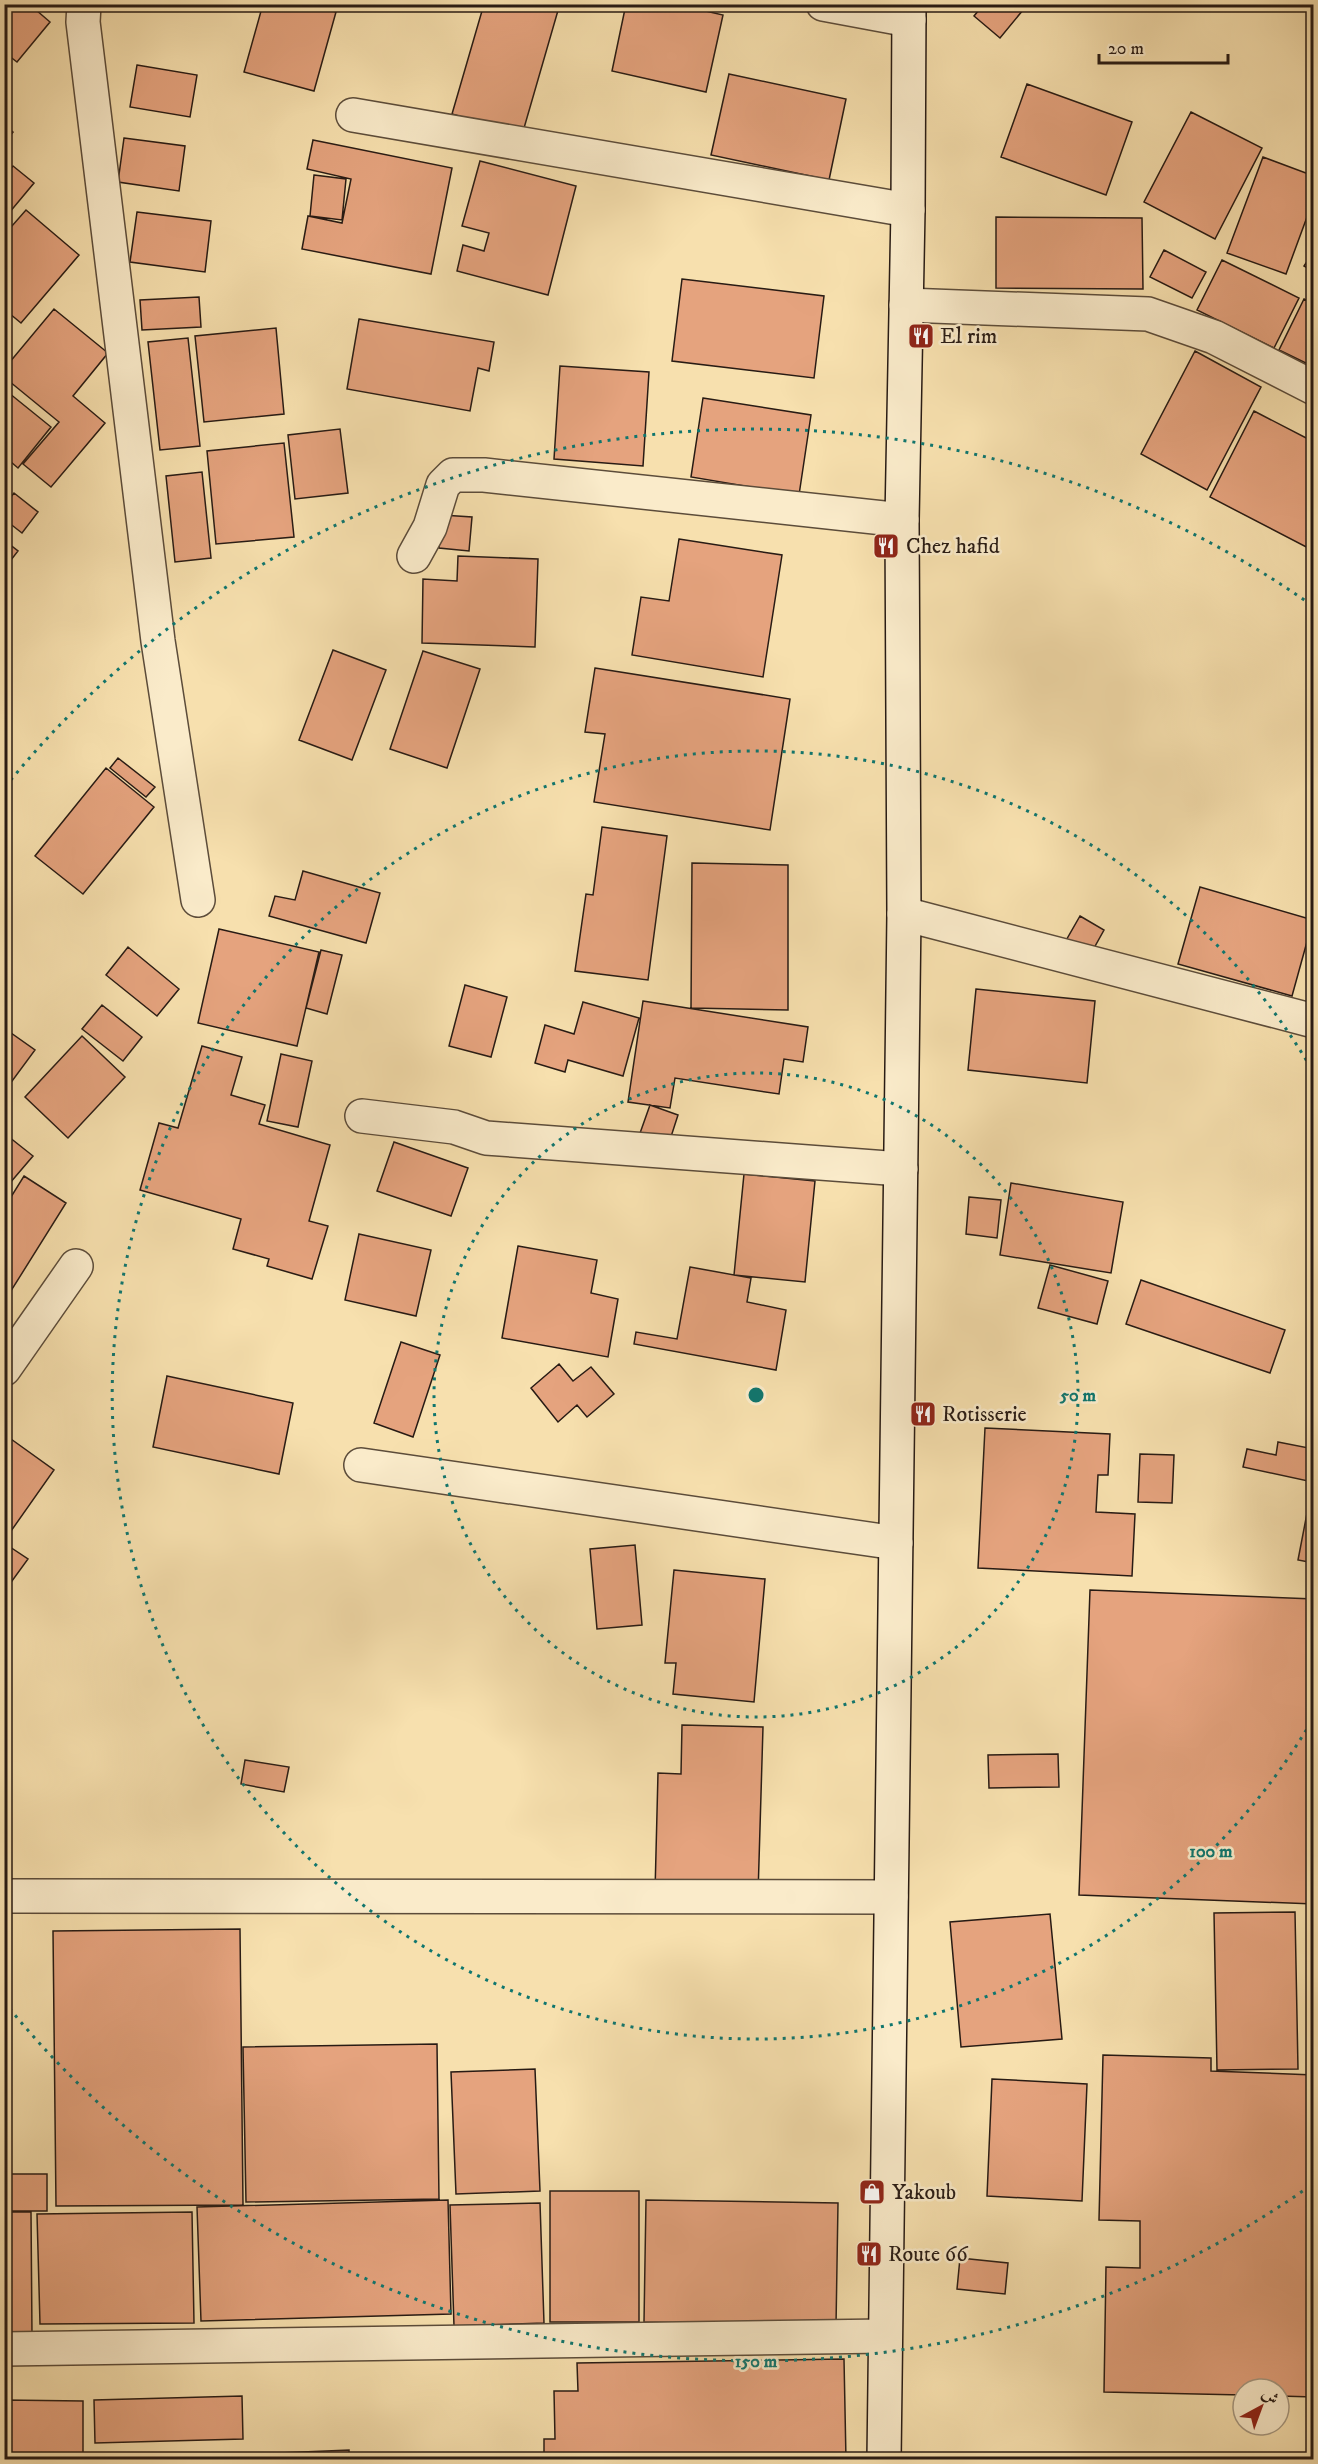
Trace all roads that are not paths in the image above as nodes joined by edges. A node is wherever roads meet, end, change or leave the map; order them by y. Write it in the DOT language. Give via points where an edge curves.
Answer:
graph roads {
  1 [pos="84,4"];
  2 [pos="823,4"];
  3 [pos="909,12"];
  4 [pos="353,115"];
  5 [pos="908,210"];
  6 [pos="906,305"];
  7 [pos="1314,388"];
  8 [pos="902,520"];
  9 [pos="414,556"];
  10 [pos="198,900"];
  11 [pos="904,914"];
  12 [pos="1314,1021"];
  13 [pos="362,1116"];
  14 [pos="901,1169"];
  15 [pos="76,1266"];
  16 [pos="4,1369"];
  17 [pos="361,1465"];
  18 [pos="896,1543"];
  19 [pos="4,1896"];
  20 [pos="891,1898"];
  21 [pos="885,2336"];
  22 [pos="4,2349"];
  23 [pos="884,2460"];
  1 -- 10 [label="street" via="83,22 158,641"];
  2 -- 3 [label="street"];
  3 -- 5 [label="street"];
  4 -- 5 [label="street"];
  5 -- 6 [label="street"];
  6 -- 7 [label="street" via="1148,314 1214,337"];
  6 -- 8 [label="street"];
  8 -- 9 [label="street" via="484,475 453,475 443,485 430,527"];
  8 -- 11 [label="street"];
  11 -- 12 [label="street"];
  11 -- 14 [label="street"];
  13 -- 14 [label="street" via="454,1127 486,1138"];
  14 -- 18 [label="street"];
  15 -- 16 [label="street"];
  17 -- 18 [label="street"];
  18 -- 20 [label="street"];
  19 -- 20 [label="street"];
  20 -- 21 [label="street"];
  21 -- 22 [label="street"];
  21 -- 23 [label="street"];
}
